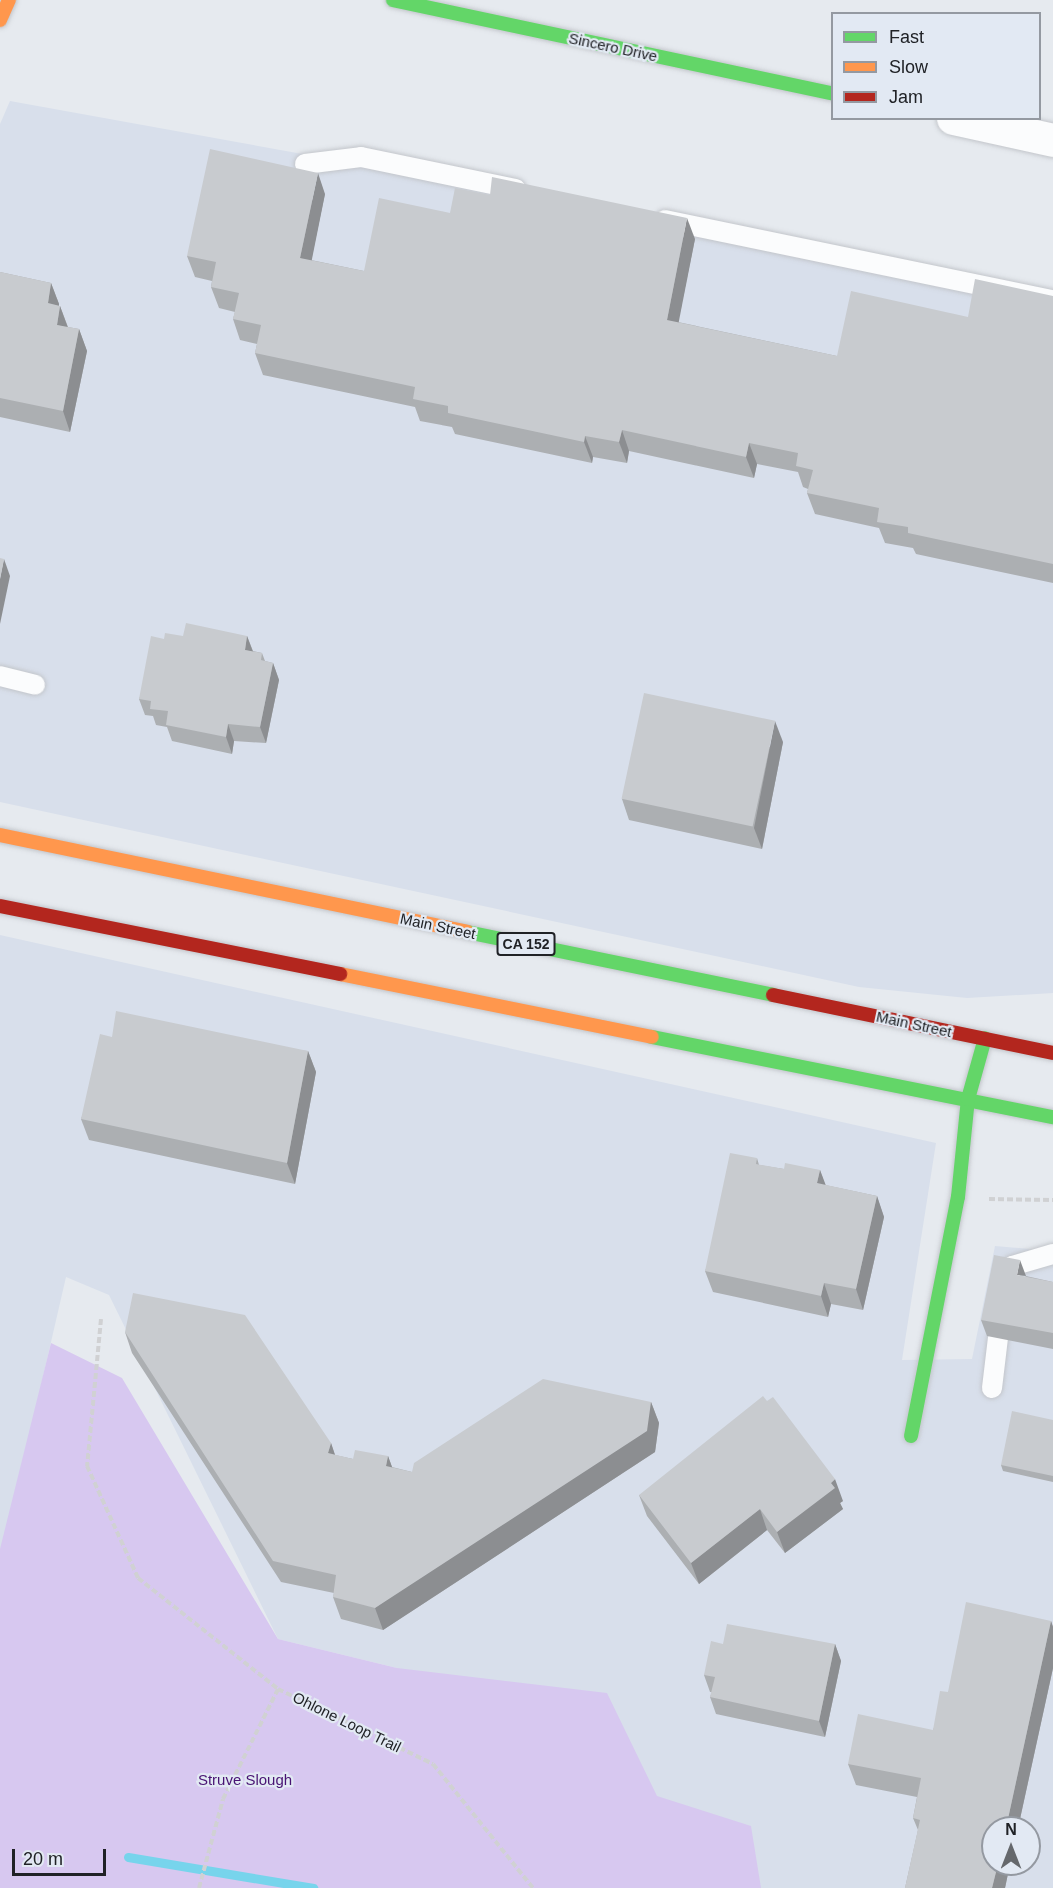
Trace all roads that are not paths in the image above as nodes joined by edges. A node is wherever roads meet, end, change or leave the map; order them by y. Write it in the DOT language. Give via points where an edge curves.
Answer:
graph roads {
  1 [pos="9,0"];
  2 [pos="411,2"];
  3 [pos="0,20"];
  4 [pos="831,93"];
  5 [pos="962,120"];
  6 [pos="1053,140"];
  7 [pos="306,164"];
  8 [pos="537,194"];
  9 [pos="642,216"];
  10 [pos="1053,300"];
  11 [pos="0,676"];
  12 [pos="35,685"];
  13 [pos="0,835"];
  14 [pos="0,906"];
  15 [pos="985,1038"];
  16 [pos="1053,1053"];
  17 [pos="968,1100"];
  18 [pos="1053,1117"];
  19 [pos="1053,1254"];
  20 [pos="1010,1273"];
  21 [pos="998,1338"];
  22 [pos="992,1388"];
  23 [pos="911,1436"];
  1 -- 3 [label="main road"];
  2 -- 4 [label="main road, Sincero Drive"];
  5 -- 6 [label="street"];
  7 -- 8 [label="lane" via="361,157"];
  9 -- 10 [label="lane"];
  11 -- 12 [label="lane"];
  13 -- 15 [label="main road, Main Street / CA 152"];
  14 -- 17 [label="main road"];
  15 -- 16 [label="main road, Main Street / CA 152"];
  15 -- 17 [label="main road"];
  17 -- 18 [label="main road"];
  17 -- 23 [label="main road" via="958,1197"];
  19 -- 20 [label="lane" via="1012,1266"];
  21 -- 22 [label="lane"];
}
